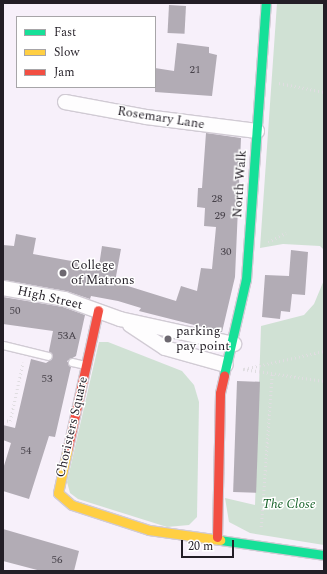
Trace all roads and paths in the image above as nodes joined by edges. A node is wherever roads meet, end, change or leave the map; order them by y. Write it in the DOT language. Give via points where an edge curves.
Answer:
graph roads {
  1 [pos="266,3"];
  2 [pos="261,80"];
  3 [pos="324,92"];
  4 [pos="65,102"];
  5 [pos="256,131"];
  6 [pos="3,288"];
  7 [pos="98,310"];
  8 [pos="120,319"];
  9 [pos="234,344"];
  10 [pos="3,345"];
  11 [pos="324,351"];
  12 [pos="25,354"];
  13 [pos="48,356"];
  14 [pos="72,362"];
  15 [pos="86,366"];
  16 [pos="226,366"];
  17 [pos="242,369"];
  18 [pos="272,374"];
  19 [pos="324,381"];
  20 [pos="3,420"];
  21 [pos="217,537"];
  22 [pos="260,545"];
  23 [pos="324,555"];
  1 -- 2 [label="street, North Walk"];
  2 -- 3 [label="path"];
  2 -- 5 [label="street, North Walk"];
  4 -- 5 [label="street, Rosemary Lane" via="146,117"];
  5 -- 9 [label="street, North Walk" via="246,279"];
  6 -- 7 [label="street, High Street" via="65,299"];
  7 -- 8 [label="street, High Street"];
  7 -- 15 [label="street, Choristers Square"];
  8 -- 9 [label="street"];
  8 -- 16 [label="street" via="165,348"];
  9 -- 16 [label="street, North Walk"];
  10 -- 13 [label="lane"];
  11 -- 17 [label="path"];
  12 -- 20 [label="path" via="10,421"];
  14 -- 15 [label="lane"];
  15 -- 21 [label="street, Choristers Square" via="58,494 72,505 149,530"];
  16 -- 17 [label="path"];
  16 -- 21 [label="street" via="220,393"];
  17 -- 18 [label="path"];
  18 -- 19 [label="path"];
  18 -- 22 [label="path"];
  21 -- 22 [label="street"];
  22 -- 23 [label="street"];
}
